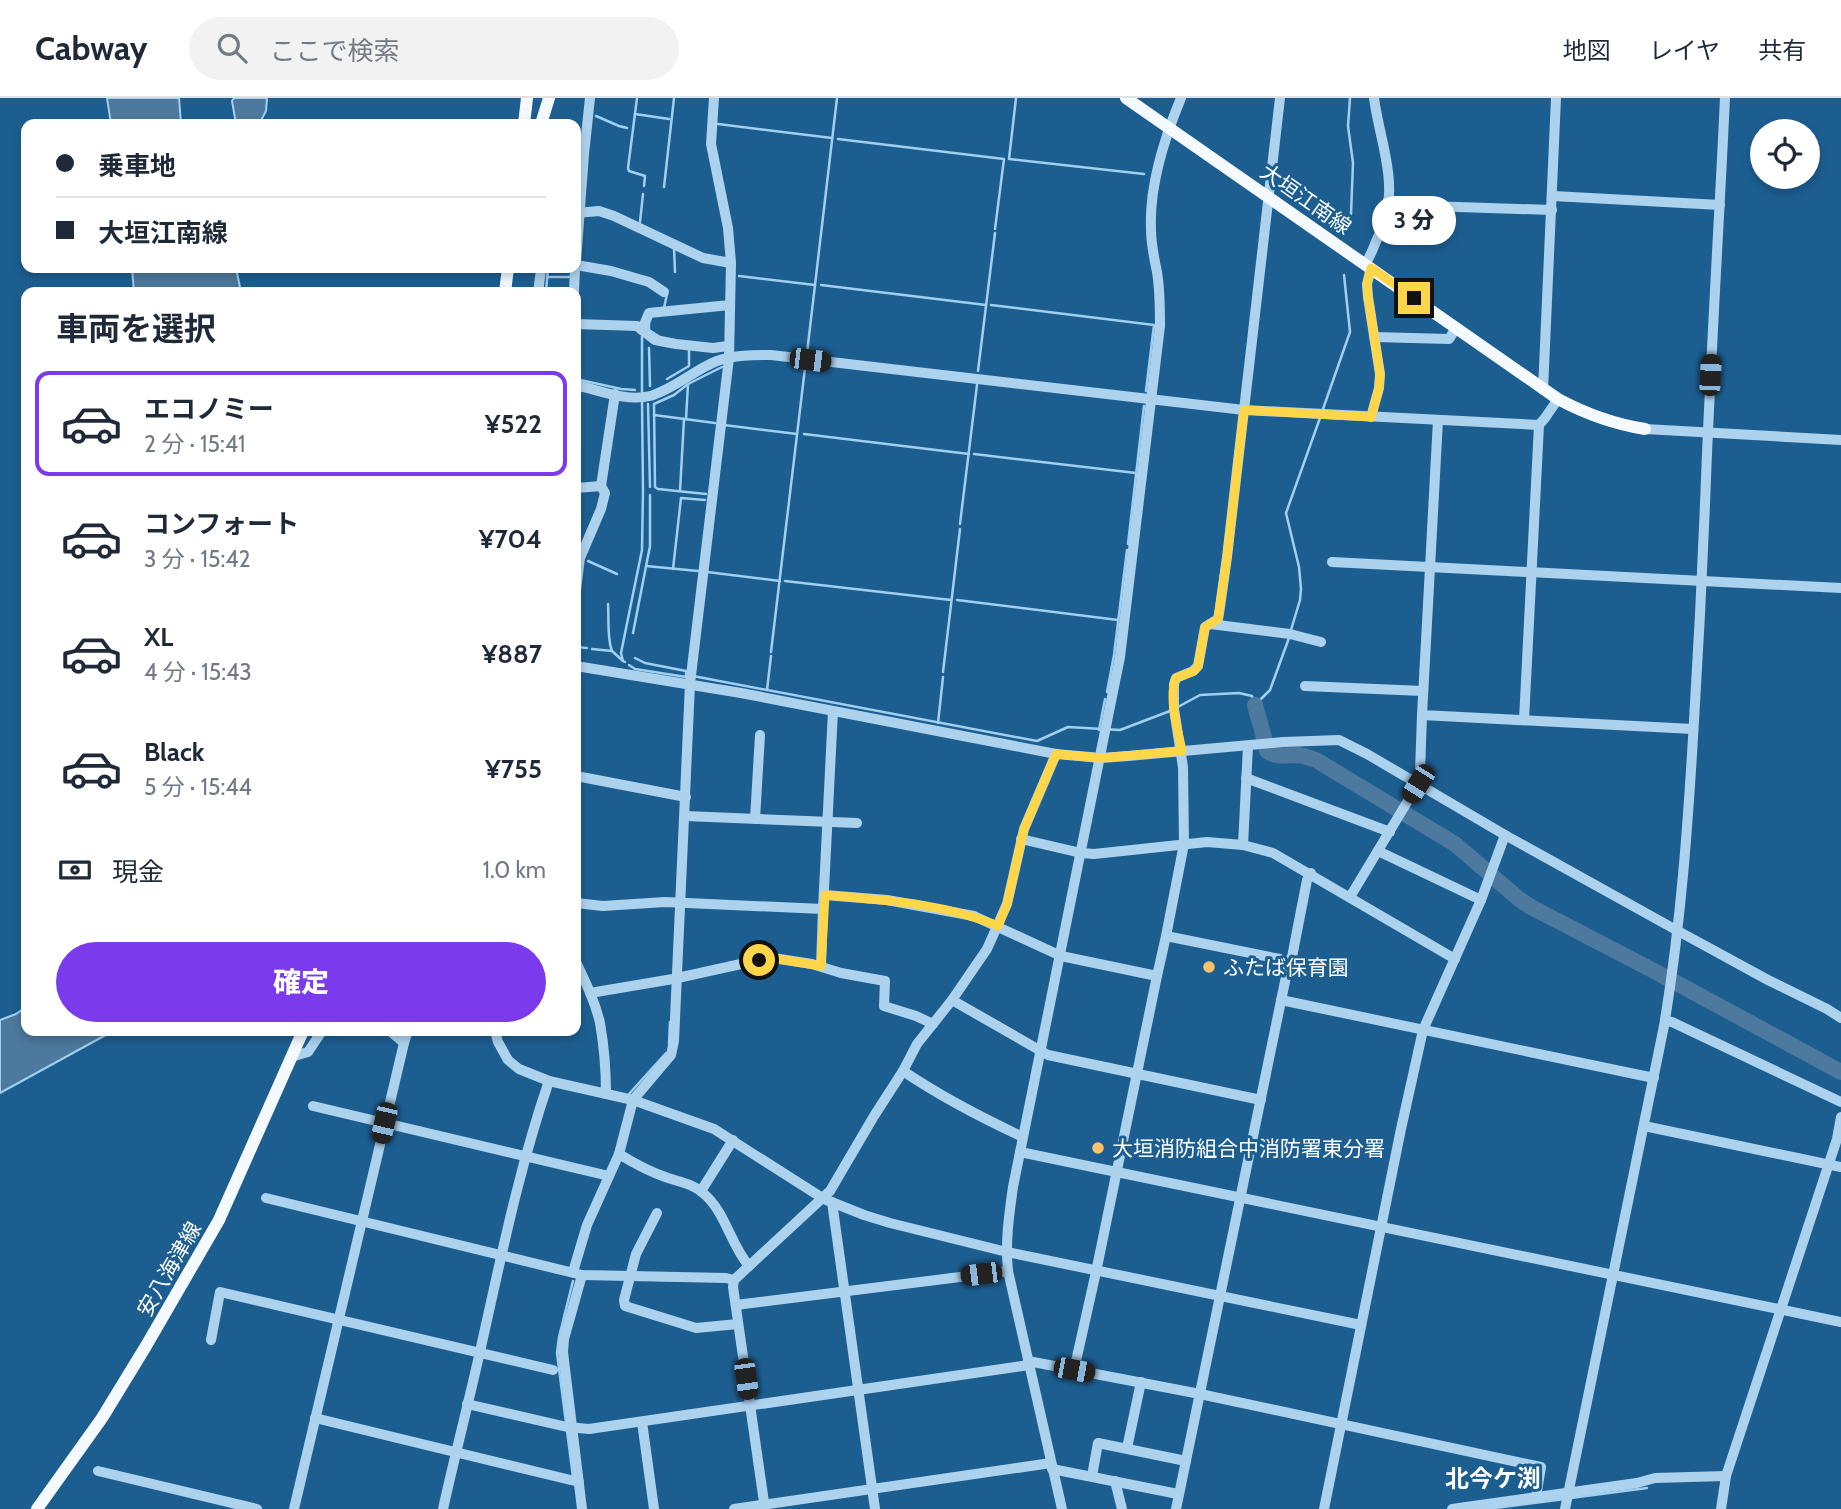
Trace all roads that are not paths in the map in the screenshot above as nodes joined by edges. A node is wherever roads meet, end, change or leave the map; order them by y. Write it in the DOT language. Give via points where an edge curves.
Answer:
graph roads {
  1 [pos="527,98"];
  2 [pos="549,98"];
  3 [pos="590,98"];
  4 [pos="714,98"];
  5 [pos="1126,98"];
  6 [pos="1181,98"];
  7 [pos="1280,98"];
  8 [pos="1374,98"];
  9 [pos="1556,98"];
  10 [pos="1725,98"];
  11 [pos="525,119"];
  12 [pos="543,119"];
  13 [pos="1169,127"];
  14 [pos="581,183"];
  15 [pos="1553,196"];
  16 [pos="1269,197"];
  17 [pos="1388,200"];
  18 [pos="1720,205"];
  19 [pos="1552,210"];
  20 [pos="581,212"];
  21 [pos="731,263"];
  22 [pos="581,266"];
  23 [pos="1368,266"];
  24 [pos="664,292"];
  25 [pos="730,305"];
  26 [pos="581,324"];
  27 [pos="1456,328"];
  28 [pos="642,330"];
  29 [pos="1374,337"];
  30 [pos="728,346"];
  31 [pos="729,358"];
  32 [pos="581,386"];
  33 [pos="1543,390"];
  34 [pos="615,394"];
  35 [pos="1151,399"];
  36 [pos="1558,399"];
  37 [pos="1244,410"];
  38 [pos="1371,417"];
  39 [pos="1437,420"];
  40 [pos="1539,425"];
  41 [pos="1645,429"];
  42 [pos="1707,433"];
  43 [pos="1841,440"];
  44 [pos="601,486"];
  45 [pos="581,488"];
  46 [pos="581,551"];
  47 [pos="1332,562"];
  48 [pos="1430,567"];
  49 [pos="1532,572"];
  50 [pos="1702,581"];
  51 [pos="1841,588"];
  52 [pos="1209,624"];
  53 [pos="1321,642"];
  54 [pos="581,667"];
  55 [pos="690,684"];
  56 [pos="1305,686"];
  57 [pos="1423,691"];
  58 [pos="833,710"];
  59 [pos="1422,715"];
  60 [pos="1524,720"];
  61 [pos="1693,729"];
  62 [pos="760,734"];
  63 [pos="1248,746"];
  64 [pos="1182,751"];
  65 [pos="1056,754"];
  66 [pos="1101,758"];
  67 [pos="581,777"];
  68 [pos="1246,778"];
  69 [pos="1418,784"];
  70 [pos="686,797"];
  71 [pos="685,816"];
  72 [pos="755,819"];
  73 [pos="829,822"];
  74 [pos="857,823"];
  75 [pos="1390,832"];
  76 [pos="1505,835"];
  77 [pos="1021,839"];
  78 [pos="1184,844"];
  79 [pos="1244,845"];
  80 [pos="1378,850"];
  81 [pos="1082,853"];
  82 [pos="1311,873"];
  83 [pos="825,895"];
  84 [pos="1350,897"];
  85 [pos="1481,901"];
  86 [pos="681,902"];
  87 [pos="581,904"];
  88 [pos="823,909"];
  89 [pos="998,926"];
  90 [pos="1678,931"];
  91 [pos="1166,936"];
  92 [pos="1061,956"];
  93 [pos="1455,958"];
  94 [pos="1287,963"];
  95 [pos="821,966"];
  96 [pos="581,972"];
  97 [pos="1157,976"];
  98 [pos="677,978"];
  99 [pos="590,993"];
  100 [pos="952,1000"];
  101 [pos="1281,1000"];
  102 [pos="1841,1018"];
  103 [pos="1665,1021"];
  104 [pos="933,1024"];
  105 [pos="1423,1030"];
  106 [pos="301,1036"];
  107 [pos="319,1036"];
  108 [pos="396,1036"];
  109 [pos="406,1036"];
  110 [pos="496,1036"];
  111 [pos="404,1043"];
  112 [pos="1041,1051"];
  113 [pos="291,1057"];
  114 [pos="903,1071"];
  115 [pos="1136,1073"];
  116 [pos="1654,1077"];
  117 [pos="548,1082"];
  118 [pos="606,1094"];
  119 [pos="633,1100"];
  120 [pos="1261,1100"];
  121 [pos="1841,1102"];
  122 [pos="313,1106"];
  123 [pos="1841,1117"];
  124 [pos="384,1123"];
  125 [pos="1644,1126"];
  126 [pos="1023,1137"];
  127 [pos="733,1140"];
  128 [pos="1020,1152"];
  129 [pos="620,1154"];
  130 [pos="526,1156"];
  131 [pos="1828,1164"];
  132 [pos="1841,1167"];
  133 [pos="1117,1172"];
  134 [pos="609,1176"];
  135 [pos="701,1191"];
  136 [pos="1241,1197"];
  137 [pos="266,1198"];
  138 [pos="828,1200"];
  139 [pos="657,1213"];
  140 [pos="361,1222"];
  141 [pos="1382,1227"];
  142 [pos="1007,1252"];
  143 [pos="502,1255"];
  144 [pos="749,1266"];
  145 [pos="1008,1270"];
  146 [pos="1097,1272"];
  147 [pos="577,1273"];
  148 [pos="1613,1275"];
  149 [pos="629,1276"];
  150 [pos="734,1280"];
  151 [pos="844,1292"];
  152 [pos="1221,1297"];
  153 [pos="736,1305"];
  154 [pos="1779,1309"];
  155 [pos="338,1320"];
  156 [pos="1841,1322"];
  157 [pos="738,1324"];
  158 [pos="1360,1325"];
  159 [pos="211,1340"];
  160 [pos="480,1353"];
  161 [pos="1028,1363"];
  162 [pos="553,1370"];
  163 [pos="1074,1370"];
  164 [pos="1141,1382"];
  165 [pos="858,1390"];
  166 [pos="1200,1394"];
  167 [pos="467,1404"];
  168 [pos="750,1407"];
  169 [pos="315,1418"];
  170 [pos="642,1422"];
  171 [pos="1340,1424"];
  172 [pos="572,1428"];
  173 [pos="1127,1448"];
  174 [pos="455,1453"];
  175 [pos="1185,1461"];
  176 [pos="1052,1466"];
  177 [pos="98,1471"];
  178 [pos="1092,1476"];
  179 [pos="1726,1476"];
  180 [pos="1115,1481"];
  181 [pos="579,1482"];
  182 [pos="872,1489"];
  183 [pos="1569,1492"];
  184 [pos="1178,1494"];
  185 [pos="1536,1497"];
  186 [pos="764,1507"];
  187 [pos="37,1509"];
  188 [pos="257,1509"];
  189 [pos="294,1509"];
  190 [pos="443,1509"];
  191 [pos="582,1509"];
  192 [pos="654,1509"];
  193 [pos="734,1509"];
  194 [pos="875,1509"];
  195 [pos="1062,1509"];
  196 [pos="1122,1509"];
  197 [pos="1176,1509"];
  198 [pos="1324,1509"];
  199 [pos="1452,1509"];
  200 [pos="1565,1509"];
  201 [pos="1721,1509"];
  1 -- 11 [label="main road"];
  2 -- 12 [label="main road"];
  3 -- 14 [label="street"];
  4 -- 21 [label="street" via="710,144"];
  5 -- 13 [label="main road, 大垣江南線"];
  6 -- 13 [label="street"];
  7 -- 16 [label="street"];
  8 -- 17 [label="street" via="1387,166"];
  9 -- 15 [label="street"];
  10 -- 18 [label="street"];
  13 -- 16 [label="main road, 大垣江南線"];
  13 -- 35 [label="street" via="1151,214 1161,301"];
  15 -- 18 [label="street"];
  15 -- 19 [label="street"];
  16 -- 23 [label="main road, 大垣江南線"];
  16 -- 37 [label="street"];
  17 -- 19 [label="street"];
  17 -- 23 [label="street"];
  18 -- 42 [label="street"];
  19 -- 33 [label="street"];
  20 -- 21 [label="street" via="614,216 703,258"];
  21 -- 25 [label="street"];
  22 -- 24 [label="street" via="649,282"];
  23 -- 27 [label="main road, 大垣江南線"];
  23 -- 29 [label="street"];
  25 -- 28 [label="street" via="649,313"];
  25 -- 30 [label="street"];
  26 -- 28 [label="street" via="637,326"];
  27 -- 29 [label="street" via="1449,339"];
  27 -- 33 [label="main road, 大垣江南線"];
  28 -- 30 [label="street" via="655,340 676,344"];
  29 -- 38 [label="street" via="1380,374"];
  30 -- 31 [label="street"];
  31 -- 34 [label="street" via="650,396"];
  31 -- 35 [label="street" via="771,355"];
  31 -- 55 [label="street"];
  32 -- 34 [label="street"];
  33 -- 36 [label="main road, 大垣江南線"];
  34 -- 44 [label="street"];
  35 -- 37 [label="street"];
  35 -- 66 [label="street" via="1120,657"];
  36 -- 40 [label="street"];
  36 -- 41 [label="main road, 大垣江南線" via="1600,419"];
  37 -- 38 [label="street"];
  37 -- 52 [label="street" via="1219,614"];
  38 -- 39 [label="street"];
  39 -- 40 [label="street"];
  39 -- 48 [label="street"];
  40 -- 49 [label="street"];
  41 -- 42 [label="street"];
  42 -- 43 [label="street"];
  42 -- 50 [label="street"];
  44 -- 45 [label="street"];
  44 -- 46 [label="street" via="605,493 601,509"];
  47 -- 48 [label="street"];
  48 -- 49 [label="street"];
  48 -- 57 [label="street"];
  49 -- 50 [label="street"];
  49 -- 60 [label="street"];
  50 -- 51 [label="street"];
  50 -- 61 [label="street"];
  52 -- 53 [label="street"];
  52 -- 64 [label="street" via="1198,666 1176,678 1174,684"];
  54 -- 55 [label="street"];
  55 -- 58 [label="street"];
  55 -- 70 [label="street"];
  56 -- 57 [label="street"];
  57 -- 59 [label="street"];
  58 -- 65 [label="street"];
  58 -- 73 [label="street"];
  59 -- 60 [label="street"];
  59 -- 69 [label="street"];
  60 -- 61 [label="street"];
  61 -- 90 [label="street"];
  62 -- 72 [label="street"];
  63 -- 64 [label="street"];
  63 -- 68 [label="street"];
  63 -- 69 [label="street" via="1339,740"];
  64 -- 66 [label="street"];
  64 -- 78 [label="street"];
  65 -- 66 [label="street"];
  65 -- 77 [label="street"];
  66 -- 81 [label="street"];
  67 -- 70 [label="street"];
  68 -- 75 [label="street"];
  68 -- 79 [label="street"];
  69 -- 75 [label="street"];
  69 -- 76 [label="street"];
  70 -- 71 [label="street"];
  71 -- 72 [label="street"];
  71 -- 86 [label="street"];
  72 -- 73 [label="street"];
  73 -- 74 [label="street"];
  73 -- 83 [label="street"];
  75 -- 80 [label="street"];
  76 -- 85 [label="street"];
  76 -- 90 [label="street"];
  77 -- 81 [label="street"];
  77 -- 89 [label="street"];
  78 -- 79 [label="street"];
  78 -- 81 [label="street"];
  78 -- 91 [label="street"];
  79 -- 82 [label="street" via="1273,853"];
  80 -- 84 [label="street"];
  80 -- 85 [label="street"];
  81 -- 92 [label="street"];
  82 -- 84 [label="street"];
  82 -- 94 [label="street"];
  83 -- 88 [label="street"];
  83 -- 89 [label="street" via="908,903 974,916"];
  84 -- 93 [label="street"];
  85 -- 93 [label="street"];
  86 -- 87 [label="street"];
  86 -- 88 [label="street"];
  86 -- 98 [label="street"];
  88 -- 95 [label="street"];
  89 -- 92 [label="street"];
  89 -- 100 [label="street"];
  90 -- 102 [label="street"];
  90 -- 103 [label="street"];
  91 -- 94 [label="street"];
  91 -- 97 [label="street"];
  92 -- 97 [label="street"];
  92 -- 112 [label="street"];
  93 -- 105 [label="street"];
  94 -- 101 [label="street"];
  95 -- 98 [label="street" via="773,958"];
  95 -- 104 [label="street" via="886,981 884,1006"];
  96 -- 99 [label="street"];
  97 -- 115 [label="street"];
  98 -- 99 [label="street"];
  98 -- 119 [label="street" via="671,1055"];
  99 -- 118 [label="street" via="600,1021"];
  100 -- 104 [label="street"];
  100 -- 112 [label="street"];
  101 -- 105 [label="street"];
  101 -- 120 [label="street"];
  103 -- 116 [label="street"];
  103 -- 121 [label="street"];
  104 -- 114 [label="street" via="916,1044"];
  105 -- 116 [label="street"];
  105 -- 141 [label="street"];
  106 -- 113 [label="main road, 安八海津線"];
  107 -- 113 [label="street" via="308,1052"];
  108 -- 111 [label="street"];
  109 -- 111 [label="street"];
  110 -- 117 [label="street" via="508,1060"];
  111 -- 124 [label="street"];
  112 -- 115 [label="street"];
  112 -- 126 [label="street"];
  113 -- 187 [label="main road, 安八海津線" via="219,1220 102,1418"];
  114 -- 126 [label="street" via="966,1110"];
  114 -- 138 [label="street"];
  115 -- 120 [label="street"];
  115 -- 133 [label="street"];
  116 -- 125 [label="street"];
  117 -- 118 [label="street"];
  117 -- 130 [label="street"];
  118 -- 119 [label="street"];
  119 -- 127 [label="street"];
  119 -- 129 [label="street"];
  120 -- 136 [label="street"];
  122 -- 124 [label="street"];
  123 -- 131 [label="street"];
  124 -- 130 [label="street"];
  124 -- 140 [label="street"];
  125 -- 131 [label="street"];
  125 -- 148 [label="street"];
  126 -- 128 [label="street"];
  127 -- 135 [label="street"];
  127 -- 138 [label="street"];
  128 -- 133 [label="street"];
  128 -- 142 [label="street"];
  129 -- 134 [label="street"];
  129 -- 135 [label="street" via="642,1168"];
  130 -- 134 [label="street"];
  130 -- 143 [label="street"];
  131 -- 132 [label="street"];
  131 -- 154 [label="street"];
  133 -- 136 [label="street"];
  133 -- 146 [label="street"];
  134 -- 147 [label="street" via="587,1225"];
  135 -- 144 [label="street" via="721,1214"];
  136 -- 141 [label="street"];
  136 -- 152 [label="street"];
  137 -- 140 [label="street"];
  138 -- 142 [label="street" via="890,1223"];
  138 -- 144 [label="street"];
  138 -- 151 [label="street"];
  139 -- 149 [label="street"];
  140 -- 143 [label="street"];
  140 -- 155 [label="street"];
  141 -- 148 [label="street"];
  141 -- 158 [label="street"];
  142 -- 145 [label="street"];
  142 -- 146 [label="street"];
  143 -- 147 [label="street"];
  143 -- 160 [label="street"];
  144 -- 150 [label="street"];
  145 -- 151 [label="street"];
  145 -- 161 [label="street"];
  146 -- 152 [label="street"];
  146 -- 163 [label="street"];
  147 -- 149 [label="street"];
  147 -- 172 [label="street" via="563,1352"];
  148 -- 154 [label="street"];
  148 -- 183 [label="street"];
  149 -- 150 [label="street"];
  149 -- 157 [label="street" via="624,1300 631,1309 696,1328"];
  150 -- 153 [label="street"];
  151 -- 153 [label="street"];
  151 -- 165 [label="street"];
  152 -- 158 [label="street"];
  152 -- 166 [label="street"];
  153 -- 157 [label="street"];
  154 -- 156 [label="street"];
  154 -- 179 [label="street"];
  155 -- 159 [label="street" via="220,1292"];
  155 -- 160 [label="street"];
  155 -- 169 [label="street"];
  157 -- 168 [label="street"];
  158 -- 171 [label="street"];
  160 -- 162 [label="street"];
  160 -- 167 [label="street"];
  161 -- 163 [label="street"];
  161 -- 165 [label="street"];
  161 -- 176 [label="street"];
  163 -- 164 [label="street"];
  164 -- 166 [label="street"];
  164 -- 173 [label="street"];
  165 -- 168 [label="street"];
  165 -- 182 [label="street"];
  166 -- 171 [label="street"];
  166 -- 175 [label="street"];
  167 -- 172 [label="street"];
  167 -- 174 [label="street"];
  168 -- 170 [label="street"];
  168 -- 186 [label="street"];
  169 -- 174 [label="street"];
  169 -- 189 [label="street"];
  170 -- 172 [label="street"];
  170 -- 192 [label="street"];
  171 -- 185 [label="street" via="1541,1467"];
  171 -- 198 [label="street"];
  172 -- 181 [label="street"];
  173 -- 175 [label="street"];
  173 -- 178 [label="street" via="1098,1443"];
  174 -- 181 [label="street"];
  174 -- 190 [label="street"];
  175 -- 184 [label="street"];
  176 -- 178 [label="street"];
  176 -- 182 [label="street"];
  176 -- 195 [label="street"];
  177 -- 188 [label="street"];
  178 -- 180 [label="street"];
  179 -- 183 [label="street" via="1655,1478"];
  179 -- 201 [label="street"];
  180 -- 184 [label="street"];
  180 -- 196 [label="street"];
  181 -- 191 [label="street"];
  182 -- 186 [label="street"];
  182 -- 194 [label="street"];
  183 -- 185 [label="street"];
  183 -- 200 [label="street"];
  184 -- 197 [label="street"];
  185 -- 199 [label="street"];
  186 -- 193 [label="street"];
}
